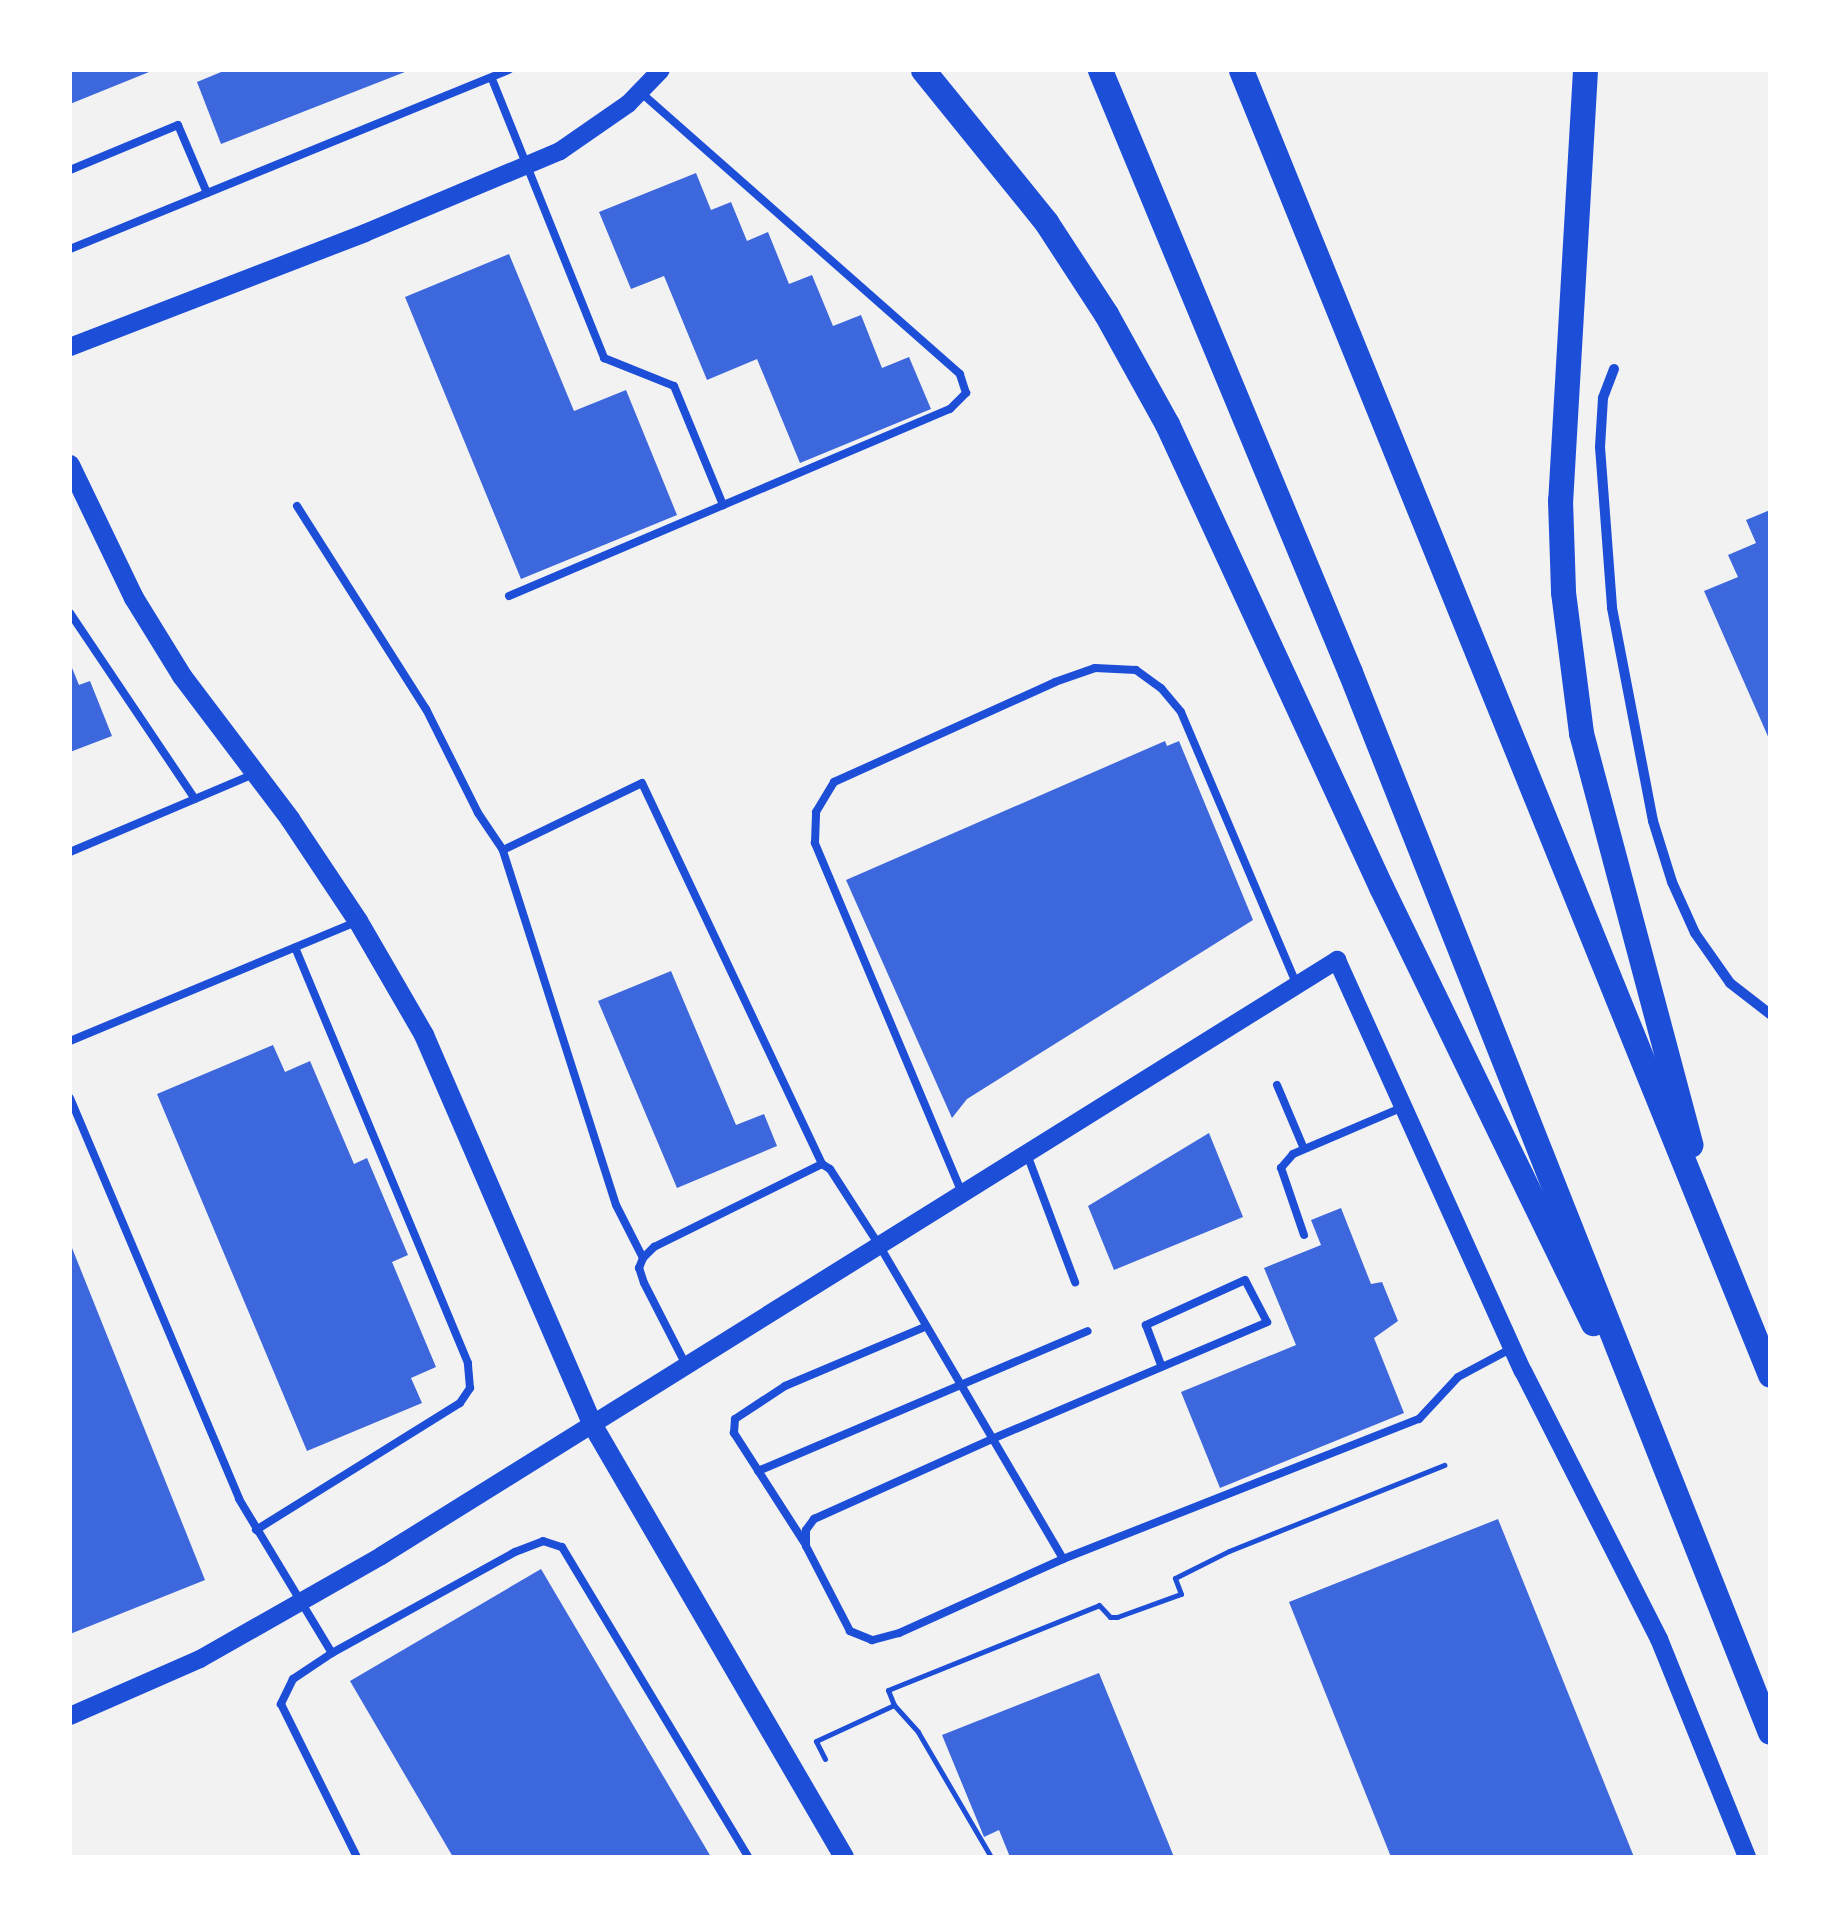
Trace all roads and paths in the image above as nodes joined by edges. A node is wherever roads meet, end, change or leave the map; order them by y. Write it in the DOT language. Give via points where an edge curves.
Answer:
graph roads {
  1 [pos="508,70"];
  2 [pos="661,70"];
  3 [pos="923,70"];
  4 [pos="1100,70"];
  5 [pos="1240,70"];
  6 [pos="1585,70"];
  7 [pos="492,79"];
  8 [pos="640,92"];
  9 [pos="530,164"];
  10 [pos="70,170"];
  11 [pos="207,193"];
  12 [pos="70,248"];
  13 [pos="70,348"];
  14 [pos="1614,369"];
  15 [pos="70,465"];
  16 [pos="724,505"];
  17 [pos="297,506"];
  18 [pos="509,596"];
  19 [pos="70,613"];
  20 [pos="255,774"];
  21 [pos="195,799"];
  22 [pos="503,850"];
  23 [pos="70,852"];
  24 [pos="358,922"];
  25 [pos="294,948"];
  26 [pos="1297,985"];
  27 [pos="1770,1014"];
  28 [pos="70,1041"];
  29 [pos="1278,1085"];
  30 [pos="70,1098"];
  31 [pos="1403,1108"];
  32 [pos="1304,1149"];
  33 [pos="1026,1152"];
  34 [pos="822,1164"];
  35 [pos="962,1193"];
  36 [pos="1304,1235"];
  37 [pos="1716,1242"];
  38 [pos="879,1245"];
  39 [pos="644,1258"];
  40 [pos="1074,1282"];
  41 [pos="925,1327"];
  42 [pos="1088,1331"];
  43 [pos="1512,1348"];
  44 [pos="686,1366"];
  45 [pos="1160,1366"];
  46 [pos="1770,1376"];
  47 [pos="958,1383"];
  48 [pos="592,1424"];
  49 [pos="992,1438"];
  50 [pos="1444,1464"];
  51 [pos="758,1471"];
  52 [pos="1684,1512"];
  53 [pos="256,1530"];
  54 [pos="806,1546"];
  55 [pos="1062,1559"];
  56 [pos="301,1602"];
  57 [pos="332,1653"];
  58 [pos="894,1705"];
  59 [pos="70,1716"];
  60 [pos="1770,1732"];
  61 [pos="825,1760"];
  62 [pos="358,1857"];
  63 [pos="748,1857"];
  64 [pos="844,1857"];
  65 [pos="991,1857"];
  66 [pos="1747,1857"];
  1 -- 7 [label="lane"];
  2 -- 8 [label="street"];
  3 -- 52 [label="highway" via="1046,222 1167,424 1381,887"];
  4 -- 52 [label="highway" via="1350,672"];
  5 -- 37 [label="highway"];
  6 -- 37 [label="highway" via="1560,500 1570,665 1597,798"];
  7 -- 9 [label="lane"];
  7 -- 11 [label="lane"];
  8 -- 9 [label="street" via="595,129"];
  8 -- 16 [label="lane" via="960,374 966,393 950,409"];
  9 -- 13 [label="street"];
  9 -- 16 [label="lane" via="604,358 674,386"];
  10 -- 11 [label="lane" via="178,125"];
  11 -- 12 [label="lane"];
  14 -- 27 [label="street" via="1602,398 1600,447 1612,608 1653,821 1695,933 1730,983"];
  15 -- 20 [label="main road" via="134,598"];
  16 -- 18 [label="lane"];
  17 -- 22 [label="lane" via="426,709"];
  19 -- 21 [label="lane"];
  20 -- 21 [label="lane"];
  20 -- 24 [label="main road"];
  21 -- 23 [label="lane"];
  22 -- 34 [label="lane" via="642,783"];
  22 -- 39 [label="lane" via="616,1206"];
  24 -- 25 [label="lane"];
  24 -- 48 [label="main road" via="424,1035"];
  25 -- 28 [label="lane"];
  25 -- 53 [label="lane" via="468,1362 470,1388 460,1403"];
  26 -- 31 [label="street" via="1337,960"];
  26 -- 33 [label="street"];
  26 -- 35 [label="lane" via="1182,712 1136,670 1096,668 1055,682 834,782 816,812 815,843"];
  29 -- 32 [label="lane"];
  30 -- 53 [label="lane"];
  31 -- 32 [label="lane"];
  31 -- 43 [label="street"];
  32 -- 36 [label="lane" via="1281,1168"];
  33 -- 35 [label="street"];
  33 -- 40 [label="lane"];
  34 -- 38 [label="lane"];
  34 -- 39 [label="lane" via="654,1246"];
  35 -- 38 [label="street"];
  37 -- 46 [label="highway"];
  38 -- 41 [label="lane"];
  38 -- 44 [label="street"];
  39 -- 44 [label="lane" via="644,1283"];
  41 -- 47 [label="lane"];
  41 -- 51 [label="lane" via="785,1386 735,1419 734,1433"];
  42 -- 47 [label="lane"];
  43 -- 55 [label="lane" via="1458,1377 1419,1418"];
  43 -- 66 [label="street" via="1658,1639"];
  44 -- 48 [label="street"];
  45 -- 45 [label="lane" via="1266,1322 1245,1280 1146,1325"];
  45 -- 49 [label="lane"];
  47 -- 49 [label="lane"];
  47 -- 51 [label="lane"];
  48 -- 56 [label="street"];
  48 -- 64 [label="main road"];
  49 -- 54 [label="lane" via="814,1519"];
  49 -- 55 [label="lane"];
  50 -- 58 [label="path" via="1229,1551 1175,1578 1181,1594 1110,1617 1099,1605 888,1690"];
  51 -- 54 [label="lane"];
  52 -- 60 [label="highway"];
  53 -- 56 [label="lane"];
  54 -- 55 [label="lane" via="850,1631 872,1640"];
  56 -- 57 [label="lane"];
  56 -- 59 [label="street" via="200,1659"];
  57 -- 62 [label="lane" via="294,1679 281,1704"];
  57 -- 63 [label="lane" via="514,1552 542,1541 562,1547"];
  58 -- 61 [label="path" via="816,1742"];
  58 -- 65 [label="path" via="918,1732"];
}
